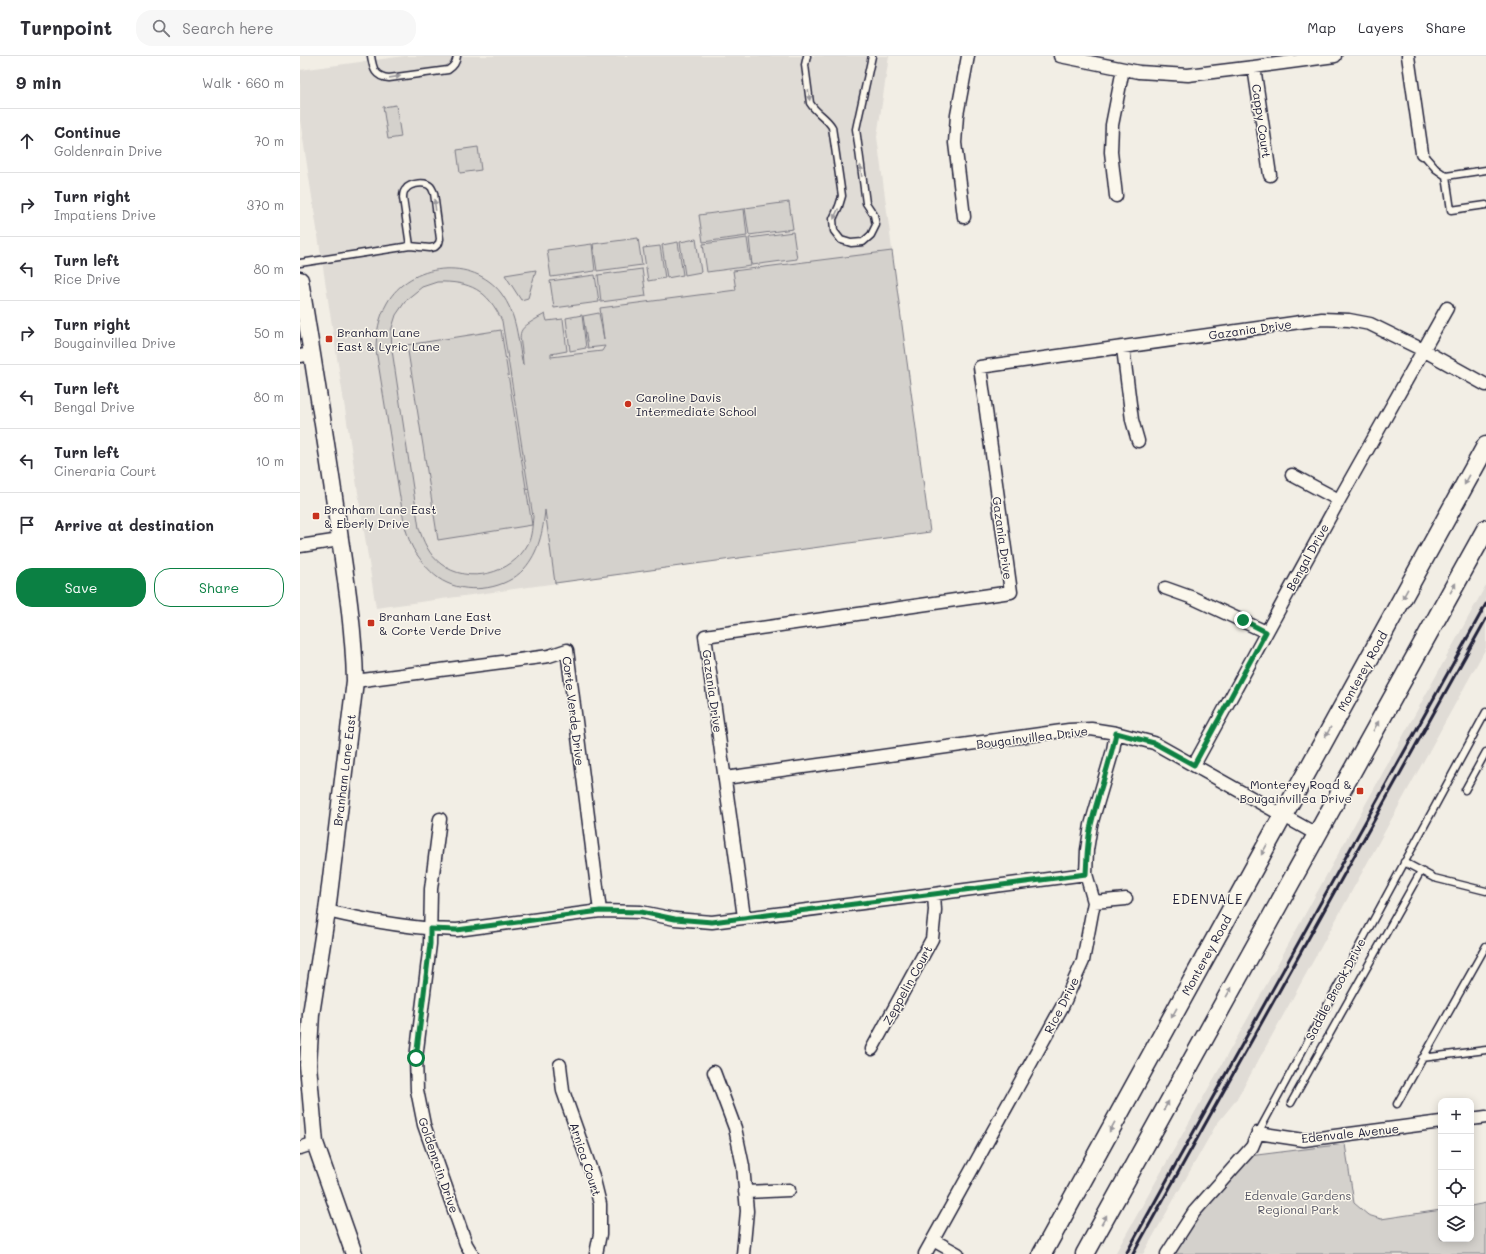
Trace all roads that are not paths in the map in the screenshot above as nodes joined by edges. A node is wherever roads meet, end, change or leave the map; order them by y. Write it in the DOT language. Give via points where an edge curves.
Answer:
graph roads {
  1 [pos="371,56"];
  2 [pos="457,56"];
  3 [pos="807,56"];
  4 [pos="872,56"];
  5 [pos="968,56"];
  6 [pos="1060,56"];
  7 [pos="1335,56"];
  8 [pos="1408,56"];
  9 [pos="1254,67"];
  10 [pos="1123,69"];
  11 [pos="1422,153"];
  12 [pos="1486,170"];
  13 [pos="1270,175"];
  14 [pos="1446,176"];
  15 [pos="1116,196"];
  16 [pos="1486,205"];
  17 [pos="964,216"];
  18 [pos="410,246"];
  19 [pos="300,263"];
  20 [pos="300,280"];
  21 [pos="1448,308"];
  22 [pos="1123,348"];
  23 [pos="1423,350"];
  24 [pos="306,355"];
  25 [pos="1486,386"];
  26 [pos="1138,441"];
  27 [pos="1486,446"];
  28 [pos="1292,475"];
  29 [pos="1339,500"];
  30 [pos="1486,529"];
  31 [pos="340,540"];
  32 [pos="300,546"];
  33 [pos="1165,588"];
  34 [pos="1266,632"];
  35 [pos="355,681"];
  36 [pos="1486,712"];
  37 [pos="1116,733"];
  38 [pos="1486,752"];
  39 [pos="1194,765"];
  40 [pos="726,778"];
  41 [pos="1465,790"];
  42 [pos="1282,816"];
  43 [pos="440,820"];
  44 [pos="1316,834"];
  45 [pos="1404,862"];
  46 [pos="1422,871"];
  47 [pos="1086,874"];
  48 [pos="1486,891"];
  49 [pos="934,894"];
  50 [pos="1126,899"];
  51 [pos="1094,902"];
  52 [pos="327,911"];
  53 [pos="600,911"];
  54 [pos="744,917"];
  55 [pos="430,929"];
  56 [pos="1486,946"];
  57 [pos="306,1013"];
  58 [pos="872,1049"];
  59 [pos="1486,1050"];
  60 [pos="1422,1058"];
  61 [pos="560,1065"];
  62 [pos="714,1072"];
  63 [pos="1291,1104"];
  64 [pos="1397,1104"];
  65 [pos="1486,1117"];
  66 [pos="1474,1119"];
  67 [pos="1438,1122"];
  68 [pos="1258,1133"];
  69 [pos="307,1146"];
  70 [pos="789,1190"];
  71 [pos="745,1192"];
  72 [pos="933,1240"];
  73 [pos="354,1254"];
  74 [pos="472,1254"];
  75 [pos="596,1254"];
  76 [pos="743,1254"];
  77 [pos="925,1254"];
  78 [pos="958,1254"];
  79 [pos="1042,1254"];
  80 [pos="1085,1254"];
  81 [pos="1167,1254"];
  1 -- 2 [label="lane, one-way" via="376,75 383,78 448,70 453,67"];
  3 -- 4 [label="lane, one-way" via="805,65 810,103 828,119 832,127 842,196 833,219 834,231 841,240 851,244 863,242 871,235 876,225 874,215 866,203 856,129"];
  5 -- 17 [label="street" via="957,115 955,143"];
  6 -- 10 [label="street"];
  7 -- 9 [label="street"];
  8 -- 11 [label="street"];
  9 -- 10 [label="street" via="1188,75"];
  9 -- 13 [label="street, Cappy Court"];
  10 -- 15 [label="street" via="1112,125 1111,152"];
  11 -- 14 [label="lane"];
  12 -- 14 [label="lane"];
  14 -- 16 [label="lane" via="1451,210"];
  18 -- 18 [label="lane, one-way" via="430,248 439,243 434,193 427,184 409,186 403,193"];
  18 -- 19 [label="lane"];
  20 -- 24 [label="street, Branham Lane East"];
  21 -- 23 [label="street, Bengal Drive"];
  22 -- 23 [label="street, Gazania Drive" via="1322,319 1370,324"];
  22 -- 26 [label="street" via="1132,420"];
  22 -- 40 [label="street, Gazania Drive" via="980,367 1011,592 705,636"];
  23 -- 25 [label="street, Gazania Drive"];
  23 -- 29 [label="street, Bengal Drive"];
  24 -- 31 [label="street, Branham Lane East"];
  27 -- 42 [label="main road, Monterey Road, one-way"];
  28 -- 29 [label="street"];
  29 -- 34 [label="street, Bengal Drive"];
  44 -- 30 [label="main road, one-way"];
  31 -- 32 [label="street"];
  31 -- 35 [label="street, Branham Lane East" via="355,649"];
  33 -- 34 [label="street" via="1193,598"];
  34 -- 39 [label="street, Bengal Drive"];
  35 -- 52 [label="street, Branham Lane East"];
  35 -- 53 [label="street, Corte Verde Drive" via="549,656 566,650"];
  36 -- 45 [label="lane, Saddle Brook Drive"];
  37 -- 39 [label="street, Bougainvillea Drive" via="1154,743"];
  37 -- 40 [label="street, Bougainvillea Drive" via="1092,729 1069,730"];
  37 -- 47 [label="street, Rice Drive" via="1091,825"];
  38 -- 41 [label="lane"];
  39 -- 42 [label="street, Bougainvillea Drive"];
  40 -- 54 [label="street, Gazania Drive"];
  42 -- 44 [label="street, Bougainvillea Drive"];
  42 -- 79 [label="main road, Monterey Road, one-way"];
  43 -- 55 [label="street, Goldenrain Drive" via="431,889"];
  80 -- 44 [label="main road, one-way"];
  45 -- 46 [label="lane"];
  45 -- 68 [label="lane, Saddle Brook Drive"];
  46 -- 48 [label="lane" via="1434,878"];
  46 -- 63 [label="lane"];
  47 -- 49 [label="street"];
  47 -- 51 [label="street, Rice Drive"];
  49 -- 54 [label="street"];
  49 -- 58 [label="street, Zeppelin Court" via="932,939"];
  50 -- 51 [label="street"];
  51 -- 72 [label="street, Rice Drive" via="1083,961 1063,1005"];
  52 -- 55 [label="street"];
  52 -- 57 [label="street, Branham Lane East"];
  53 -- 54 [label="street" via="641,912 675,919 712,922"];
  53 -- 55 [label="street" via="457,930"];
  55 -- 74 [label="street, Goldenrain Drive" via="416,1058 417,1090 424,1125 466,1244"];
  56 -- 60 [label="lane"];
  57 -- 69 [label="street, Branham Lane East"];
  59 -- 60 [label="lane"];
  60 -- 64 [label="lane"];
  61 -- 75 [label="street, Arnica Court" via="563,1091 593,1176 600,1204 600,1234"];
  62 -- 71 [label="street" via="735,1128 743,1166"];
  65 -- 66 [label="street"];
  67 -- 68 [label="street, Edenvale Avenue" via="1304,1140"];
  68 -- 81 [label="street, Saddle Brook Drive" via="1252,1147 1194,1212"];
  69 -- 73 [label="street, Branham Lane East"];
  70 -- 71 [label="street"];
  71 -- 76 [label="street" via="747,1210"];
  72 -- 77 [label="street, Rice Drive"];
  72 -- 78 [label="street"];
}
